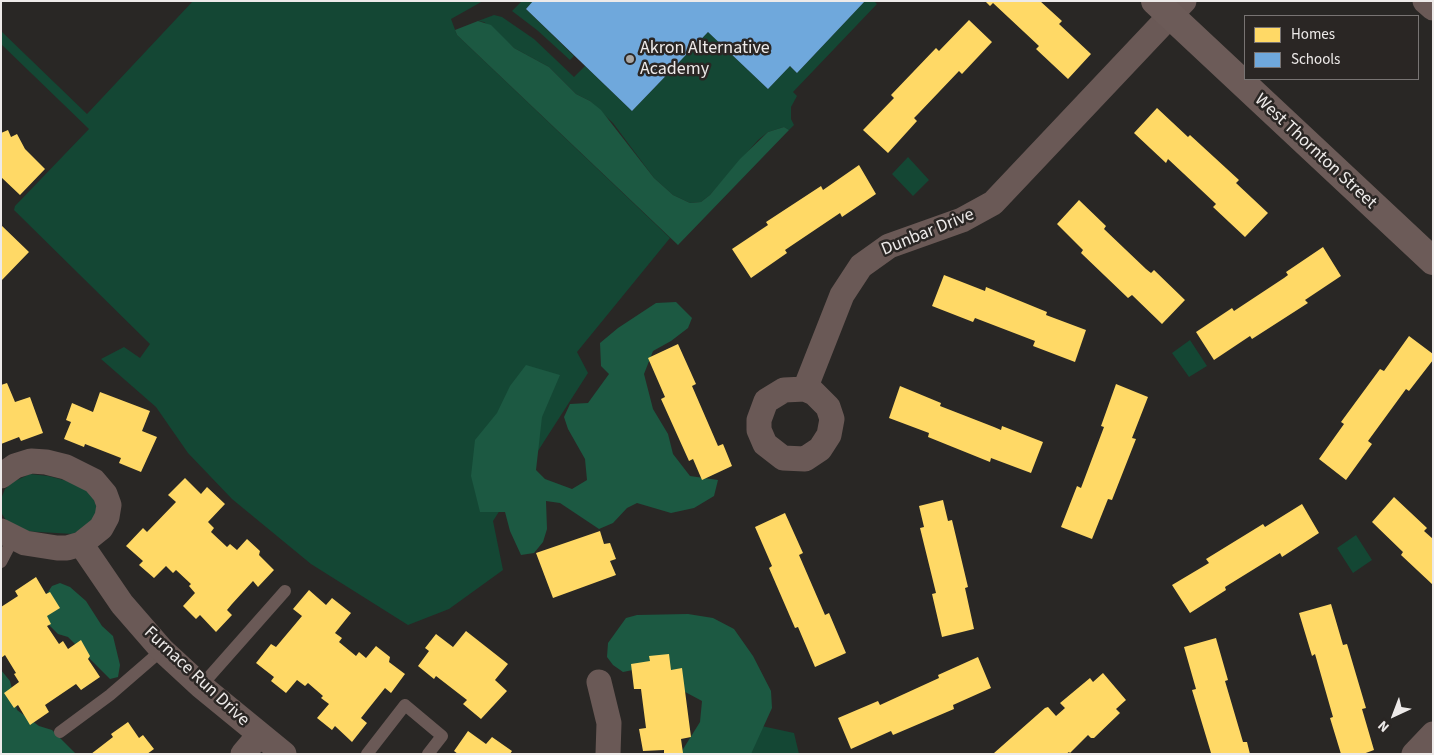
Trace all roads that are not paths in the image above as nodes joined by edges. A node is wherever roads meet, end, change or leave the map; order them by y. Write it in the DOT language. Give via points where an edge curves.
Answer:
graph roads {
  1 [pos="1426,1"];
  2 [pos="1170,6"];
  3 [pos="1433,8"];
  4 [pos="1244,78"];
  5 [pos="1246,80"];
  6 [pos="1433,261"];
  7 [pos="805,389"];
  8 [pos="1,476"];
  9 [pos="7,535"];
  10 [pos="81,544"];
  11 [pos="1,562"];
  12 [pos="286,591"];
  13 [pos="162,650"];
  14 [pos="599,682"];
  15 [pos="200,686"];
  16 [pos="60,732"];
  17 [pos="1433,734"];
  18 [pos="259,735"];
  19 [pos="243,754"];
  20 [pos="284,754"];
  21 [pos="367,754"];
  22 [pos="428,754"];
  23 [pos="608,754"];
  24 [pos="1414,754"];
  1 -- 3 [label="street"];
  2 -- 4 [label="main road, West Thornton Street"];
  2 -- 7 [label="street, Dunbar Drive" via="993,203 962,220 889,246 861,266 842,296"];
  5 -- 6 [label="main road, West Thornton Street"];
  8 -- 10 [label="street" via="15,466 46,462 66,467 94,481 109,505 107,517 101,528"];
  9 -- 10 [label="street" via="57,548"];
  9 -- 11 [label="lane"];
  10 -- 13 [label="street, Furnace Run Drive" via="122,604"];
  12 -- 15 [label="lane"];
  13 -- 15 [label="street, Furnace Run Drive"];
  13 -- 16 [label="lane"];
  14 -- 23 [label="street" via="609,723"];
  15 -- 18 [label="street, Furnace Run Drive"];
  17 -- 24 [label="street"];
  18 -- 19 [label="street"];
  18 -- 20 [label="street, Furnace Run Drive"];
  21 -- 22 [label="lane" via="405,705 442,736"];
}
